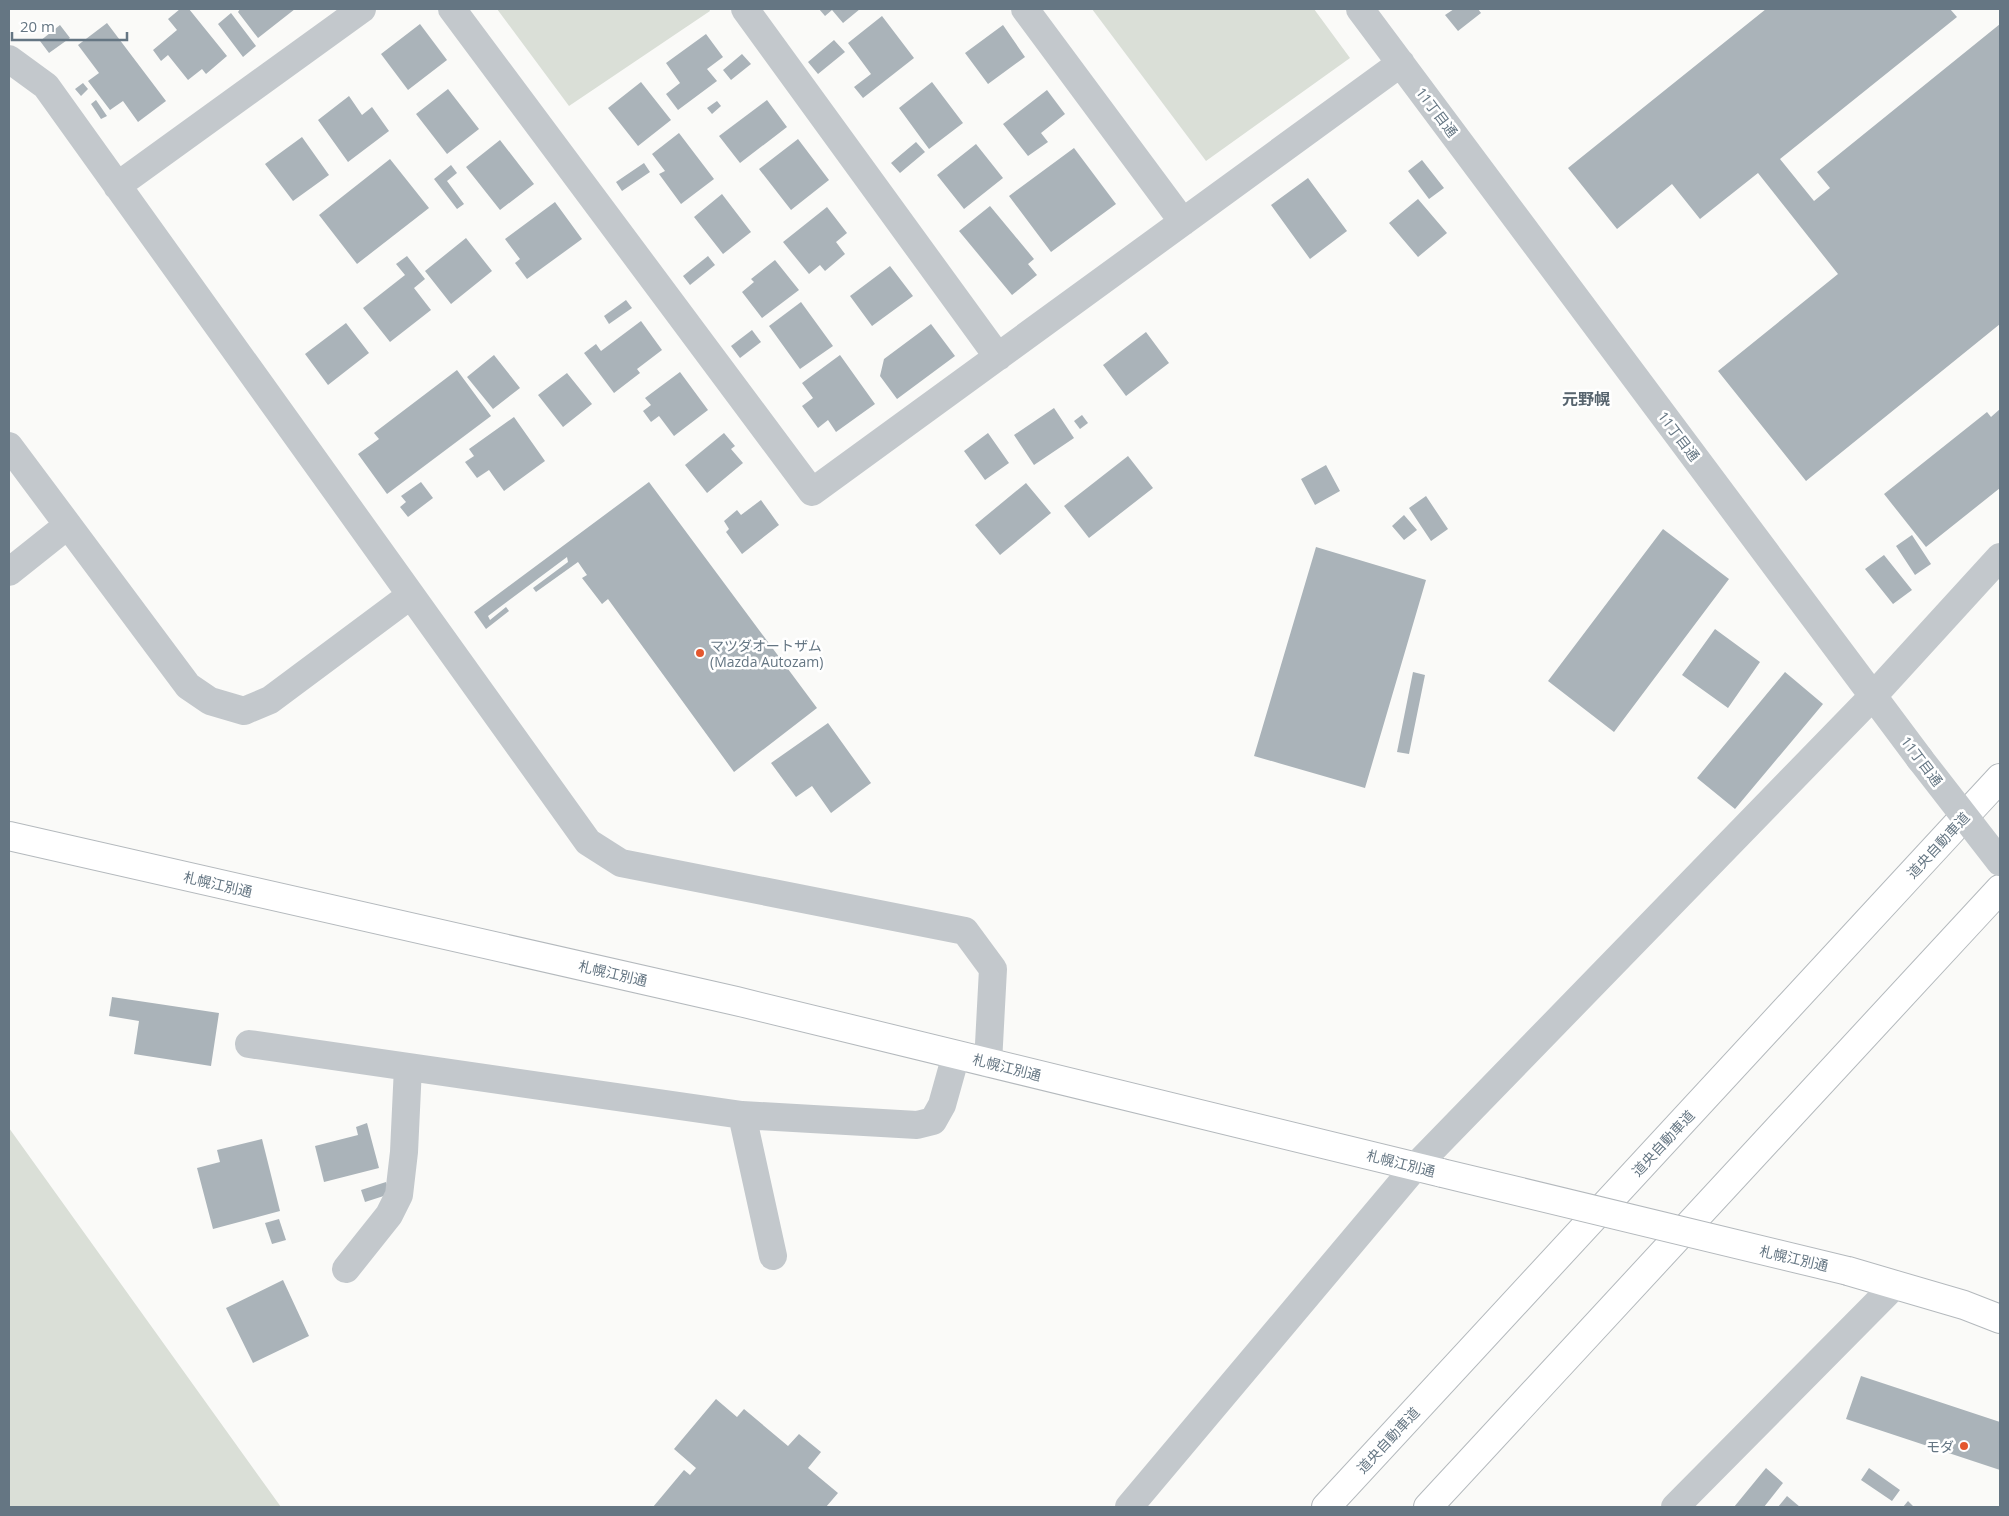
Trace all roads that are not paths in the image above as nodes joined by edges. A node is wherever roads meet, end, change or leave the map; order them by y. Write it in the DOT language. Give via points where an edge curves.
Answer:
graph roads {
  1 [pos="362,9"];
  2 [pos="452,9"];
  3 [pos="745,9"];
  4 [pos="1025,9"];
  5 [pos="1360,9"];
  6 [pos="9,59"];
  7 [pos="1401,63"];
  8 [pos="117,186"];
  9 [pos="1183,222"];
  10 [pos="998,357"];
  11 [pos="9,446"];
  12 [pos="68,525"];
  13 [pos="2000,557"];
  14 [pos="9,572"];
  15 [pos="411,595"];
  16 [pos="1873,696"];
  17 [pos="2000,778"];
  18 [pos="9,836"];
  19 [pos="2000,862"];
  20 [pos="2000,889"];
  21 [pos="250,1044"];
  22 [pos="956,1054"];
  23 [pos="988,1063"];
  24 [pos="408,1067"];
  25 [pos="742,1115"];
  26 [pos="1415,1167"];
  27 [pos="773,1256"];
  28 [pos="346,1269"];
  29 [pos="1895,1286"];
  30 [pos="2000,1319"];
  31 [pos="1129,1507"];
  32 [pos="1326,1507"];
  33 [pos="1428,1507"];
  34 [pos="1675,1507"];
  1 -- 8 [label="street"];
  2 -- 10 [label="street" via="812,492"];
  3 -- 10 [label="street"];
  4 -- 9 [label="street"];
  5 -- 7 [label="street, 11丁目通"];
  6 -- 8 [label="street" via="46,86"];
  7 -- 9 [label="street"];
  7 -- 16 [label="street, 11丁目通"];
  8 -- 15 [label="street"];
  9 -- 10 [label="street"];
  11 -- 12 [label="street"];
  12 -- 14 [label="street"];
  12 -- 15 [label="street" via="188,686 210,701 244,711 270,700"];
  13 -- 16 [label="street"];
  15 -- 23 [label="street" via="588,842 621,863 965,931 993,969"];
  16 -- 19 [label="street, 11丁目通, bridge"];
  16 -- 26 [label="street"];
  17 -- 32 [label="highway, 道央自動車道"];
  18 -- 22 [label="highway, 札幌江別通"];
  20 -- 33 [label="highway"];
  21 -- 24 [label="street"];
  22 -- 23 [label="highway, 札幌江別通"];
  22 -- 25 [label="street" via="942,1105 933,1121 917,1125"];
  23 -- 26 [label="highway, 札幌江別通"];
  24 -- 25 [label="street"];
  24 -- 28 [label="street" via="399,1195 389,1215"];
  25 -- 27 [label="street"];
  26 -- 29 [label="highway, 札幌江別通, bridge" via="1848,1271"];
  26 -- 31 [label="street"];
  29 -- 30 [label="highway, 札幌江別通" via="1964,1305"];
  29 -- 34 [label="street"];
}
